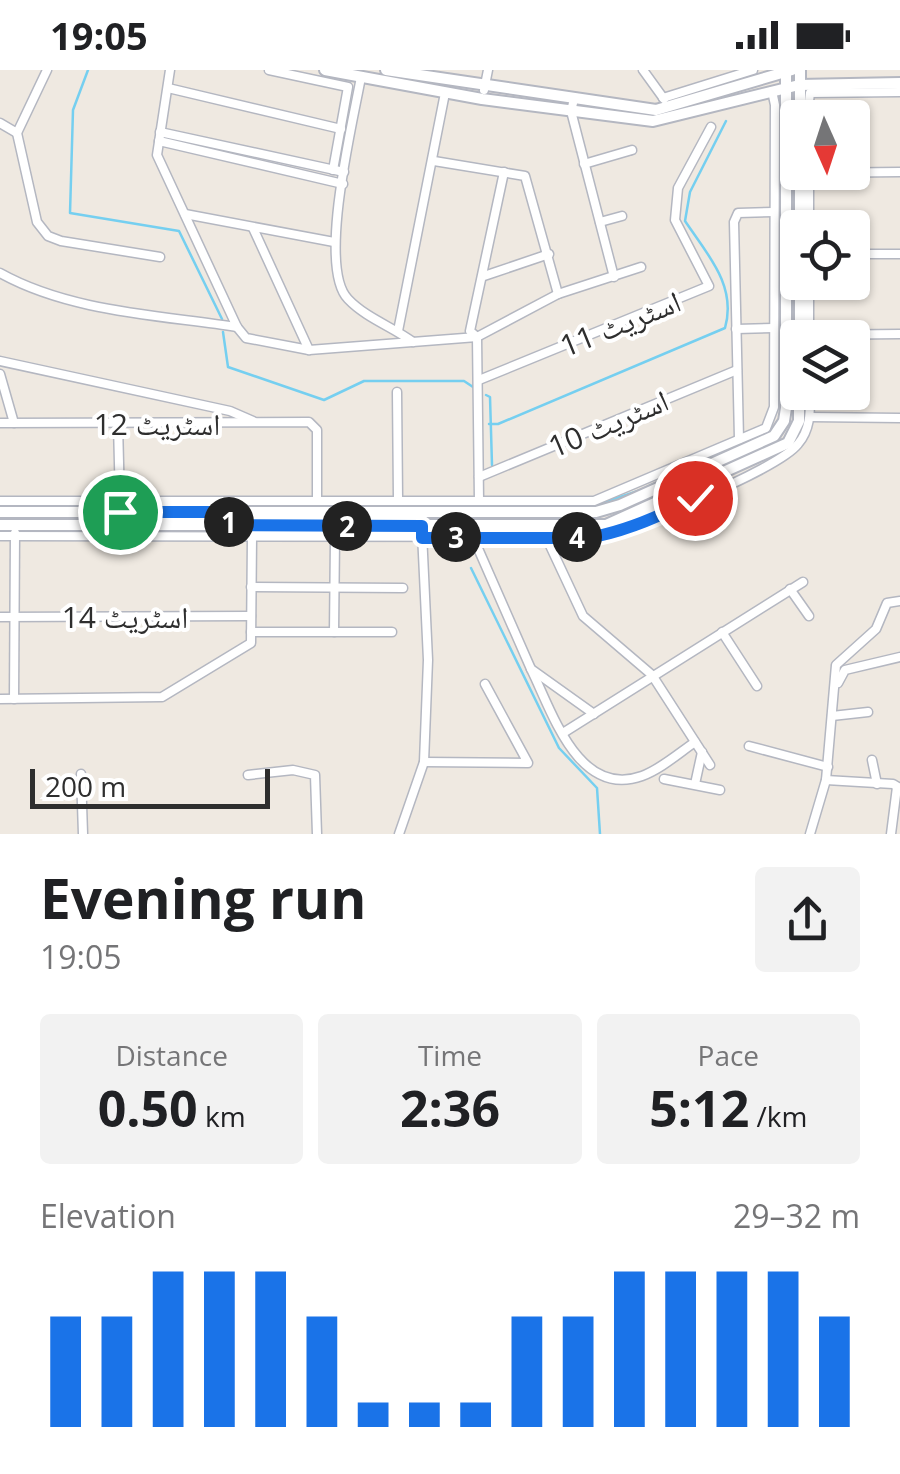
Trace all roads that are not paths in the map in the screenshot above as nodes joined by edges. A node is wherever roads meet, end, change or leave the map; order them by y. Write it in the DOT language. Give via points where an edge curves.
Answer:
graph roads {
  1 [pos="31,70"];
  2 [pos="170,70"];
  3 [pos="269,70"];
  4 [pos="330,70"];
  5 [pos="386,70"];
  6 [pos="488,70"];
  7 [pos="643,70"];
  8 [pos="753,70"];
  9 [pos="788,70"];
  10 [pos="800,70"];
  11 [pos="45,73"];
  12 [pos="361,78"];
  13 [pos="900,83"];
  14 [pos="800,84"];
  15 [pos="485,86"];
  16 [pos="168,88"];
  17 [pos="786,88"];
  18 [pos="772,91"];
  19 [pos="446,92"];
  20 [pos="900,92"];
  21 [pos="482,99"];
  22 [pos="802,100"];
  23 [pos="808,100"];
  24 [pos="667,102"];
  25 [pos="573,104"];
  26 [pos="0,123"];
  27 [pos="711,127"];
  28 [pos="341,129"];
  29 [pos="17,133"];
  30 [pos="160,136"];
  31 [pos="632,150"];
  32 [pos="434,161"];
  33 [pos="584,164"];
  34 [pos="333,170"];
  35 [pos="344,172"];
  36 [pos="504,172"];
  37 [pos="870,172"];
  38 [pos="900,172"];
  39 [pos="343,184"];
  40 [pos="774,212"];
  41 [pos="185,214"];
  42 [pos="622,216"];
  43 [pos="600,222"];
  44 [pos="253,228"];
  45 [pos="334,242"];
  46 [pos="548,254"];
  47 [pos="870,254"];
  48 [pos="900,254"];
  49 [pos="160,257"];
  50 [pos="640,267"];
  51 [pos="0,274"];
  52 [pos="484,276"];
  53 [pos="614,277"];
  54 [pos="558,294"];
  55 [pos="237,327"];
  56 [pos="736,328"];
  57 [pos="774,328"];
  58 [pos="398,330"];
  59 [pos="900,334"];
  60 [pos="870,335"];
  61 [pos="478,336"];
  62 [pos="414,342"];
  63 [pos="309,350"];
  64 [pos="0,361"];
  65 [pos="737,370"];
  66 [pos="0,374"];
  67 [pos="480,380"];
  68 [pos="397,392"];
  69 [pos="799,410"];
  70 [pos="810,410"];
  71 [pos="810,418"];
  72 [pos="900,418"];
  73 [pos="256,422"];
  74 [pos="0,423"];
  75 [pos="14,423"];
  76 [pos="118,424"];
  77 [pos="740,439"];
  78 [pos="480,477"];
  79 [pos="398,499"];
  80 [pos="317,500"];
  81 [pos="479,501"];
  82 [pos="0,502"];
  83 [pos="120,507"];
  84 [pos="560,507"];
  85 [pos="0,512"];
  86 [pos="230,512"];
  87 [pos="229,525"];
  88 [pos="559,525"];
  89 [pos="0,526"];
  90 [pos="15,530"];
  91 [pos="422,532"];
  92 [pos="0,536"];
  93 [pos="546,536"];
  94 [pos="473,537"];
  95 [pos="252,538"];
  96 [pos="335,538"];
  97 [pos="802,582"];
  98 [pos="334,586"];
  99 [pos="251,588"];
  100 [pos="402,588"];
  101 [pos="790,590"];
  102 [pos="900,601"];
  103 [pos="0,616"];
  104 [pos="14,616"];
  105 [pos="251,616"];
  106 [pos="808,616"];
  107 [pos="251,632"];
  108 [pos="334,632"];
  109 [pos="392,632"];
  110 [pos="722,632"];
  111 [pos="900,657"];
  112 [pos="531,669"];
  113 [pos="652,676"];
  114 [pos="485,684"];
  115 [pos="757,686"];
  116 [pos="834,692"];
  117 [pos="0,698"];
  118 [pos="14,698"];
  119 [pos="868,712"];
  120 [pos="594,714"];
  121 [pos="832,716"];
  122 [pos="563,733"];
  123 [pos="695,742"];
  124 [pos="749,746"];
  125 [pos="702,752"];
  126 [pos="872,760"];
  127 [pos="424,762"];
  128 [pos="710,765"];
  129 [pos="828,767"];
  130 [pos="82,774"];
  131 [pos="248,775"];
  132 [pos="664,779"];
  133 [pos="826,780"];
  134 [pos="695,784"];
  135 [pos="877,784"];
  136 [pos="899,788"];
  137 [pos="720,790"];
  138 [pos="83,834"];
  139 [pos="317,834"];
  140 [pos="400,834"];
  141 [pos="810,834"];
  142 [pos="892,834"];
  1 -- 11 [label="street"];
  2 -- 16 [label="street"];
  3 -- 28 [label="street" via="348,86"];
  4 -- 12 [label="street"];
  5 -- 15 [label="street"];
  6 -- 15 [label="street"];
  7 -- 24 [label="street"];
  8 -- 24 [label="street"];
  9 -- 17 [label="street"];
  9 -- 24 [label="street"];
  10 -- 14 [label="street"];
  11 -- 29 [label="street"];
  12 -- 19 [label="street"];
  12 -- 35 [label="street"];
  13 -- 14 [label="street"];
  14 -- 17 [label="street"];
  14 -- 22 [label="street"];
  15 -- 21 [label="street"];
  15 -- 25 [label="street"];
  16 -- 28 [label="street"];
  16 -- 30 [label="street"];
  17 -- 18 [label="street"];
  17 -- 84 [label="street" via="784,421 774,436 620,506 596,512"];
  18 -- 25 [label="street" via="653,122"];
  18 -- 40 [label="street"];
  19 -- 21 [label="street"];
  19 -- 32 [label="street"];
  20 -- 23 [label="street" via="810,93"];
  21 -- 25 [label="street"];
  24 -- 25 [label="street" via="656,110"];
  25 -- 33 [label="street"];
  26 -- 29 [label="street"];
  27 -- 67 [label="street, اسٹریٹ 11" via="678,188 675,220 709,286"];
  28 -- 34 [label="street"];
  29 -- 49 [label="street" via="38,222 48,236"];
  30 -- 34 [label="street"];
  30 -- 39 [label="street"];
  30 -- 41 [label="street" via="158,154"];
  31 -- 33 [label="street"];
  32 -- 36 [label="street"];
  32 -- 58 [label="street"];
  33 -- 43 [label="street"];
  34 -- 35 [label="street"];
  35 -- 39 [label="street"];
  36 -- 46 [label="street" via="525,176"];
  36 -- 52 [label="street"];
  37 -- 38 [label="street"];
  39 -- 45 [label="street"];
  40 -- 56 [label="street" via="738,213 734,222"];
  40 -- 57 [label="street"];
  41 -- 44 [label="street"];
  41 -- 55 [label="street"];
  42 -- 43 [label="street"];
  43 -- 53 [label="street"];
  44 -- 45 [label="street"];
  44 -- 63 [label="street"];
  45 -- 58 [label="street" via="345,297"];
  46 -- 52 [label="street"];
  46 -- 54 [label="street"];
  47 -- 48 [label="street"];
  50 -- 53 [label="street"];
  51 -- 55 [label="street" via="89,304"];
  52 -- 61 [label="street" via="470,330"];
  53 -- 54 [label="street"];
  54 -- 61 [label="street"];
  55 -- 63 [label="street" via="246,338"];
  56 -- 57 [label="street"];
  56 -- 65 [label="street"];
  57 -- 77 [label="street" via="772,419"];
  58 -- 62 [label="street"];
  59 -- 60 [label="street"];
  61 -- 62 [label="street"];
  61 -- 67 [label="street"];
  62 -- 63 [label="street"];
  64 -- 73 [label="street"];
  65 -- 77 [label="street"];
  65 -- 78 [label="street, اسٹریٹ 10"];
  66 -- 75 [label="street"];
  67 -- 78 [label="street"];
  68 -- 79 [label="street"];
  69 -- 88 [label="street" via="788,443 616,523"];
  70 -- 71 [label="street"];
  71 -- 72 [label="street"];
  71 -- 93 [label="street" via="804,437 786,456 664,514 610,534"];
  73 -- 76 [label="street, اسٹریٹ 12"];
  73 -- 80 [label="street, اسٹریٹ 12" via="314,423"];
  74 -- 75 [label="street, اسٹریٹ 12"];
  75 -- 76 [label="street, اسٹریٹ 12"];
  76 -- 83 [label="street"];
  77 -- 84 [label="street" via="604,499"];
  78 -- 81 [label="street"];
  79 -- 80 [label="street"];
  79 -- 81 [label="street"];
  80 -- 83 [label="street"];
  81 -- 84 [label="street"];
  82 -- 83 [label="street"];
  83 -- 85 [label="street"];
  83 -- 86 [label="street"];
  84 -- 86 [label="street"];
  84 -- 88 [label="street"];
  86 -- 87 [label="street"];
  87 -- 90 [label="street"];
  87 -- 91 [label="street"];
  88 -- 91 [label="street"];
  89 -- 90 [label="street"];
  90 -- 92 [label="street"];
  90 -- 95 [label="street"];
  90 -- 104 [label="street"];
  91 -- 94 [label="street"];
  91 -- 96 [label="street"];
  91 -- 127 [label="street"];
  93 -- 94 [label="street"];
  93 -- 113 [label="street" via="583,616"];
  94 -- 112 [label="street"];
  95 -- 96 [label="street"];
  95 -- 99 [label="street"];
  96 -- 98 [label="street"];
  97 -- 101 [label="street"];
  98 -- 99 [label="street"];
  98 -- 100 [label="street"];
  98 -- 108 [label="street"];
  99 -- 105 [label="street"];
  101 -- 106 [label="street"];
  101 -- 110 [label="street"];
  102 -- 116 [label="street" via="888,604 876,628 836,665"];
  103 -- 104 [label="street, اسٹریٹ 14"];
  104 -- 105 [label="street, اسٹریٹ 14"];
  104 -- 118 [label="street"];
  105 -- 107 [label="street"];
  107 -- 108 [label="street"];
  107 -- 118 [label="street" via="251,642 162,698"];
  108 -- 109 [label="street"];
  110 -- 113 [label="street"];
  110 -- 115 [label="street"];
  111 -- 116 [label="street" via="846,670"];
  112 -- 120 [label="street"];
  112 -- 122 [label="street"];
  113 -- 120 [label="street"];
  113 -- 123 [label="street"];
  114 -- 127 [label="street" via="528,763"];
  116 -- 121 [label="street"];
  117 -- 118 [label="street"];
  119 -- 121 [label="street"];
  120 -- 122 [label="street"];
  121 -- 129 [label="street"];
  122 -- 123 [label="street" via="574,755 595,772 620,778 642,776"];
  123 -- 125 [label="street"];
  124 -- 129 [label="street"];
  125 -- 128 [label="street"];
  125 -- 134 [label="street"];
  126 -- 135 [label="street"];
  127 -- 140 [label="street"];
  129 -- 133 [label="street"];
  130 -- 138 [label="street"];
  131 -- 139 [label="street" via="315,775"];
  132 -- 134 [label="street"];
  133 -- 135 [label="street"];
  133 -- 141 [label="street"];
  134 -- 137 [label="street"];
  135 -- 136 [label="street"];
  136 -- 142 [label="street"];
}
